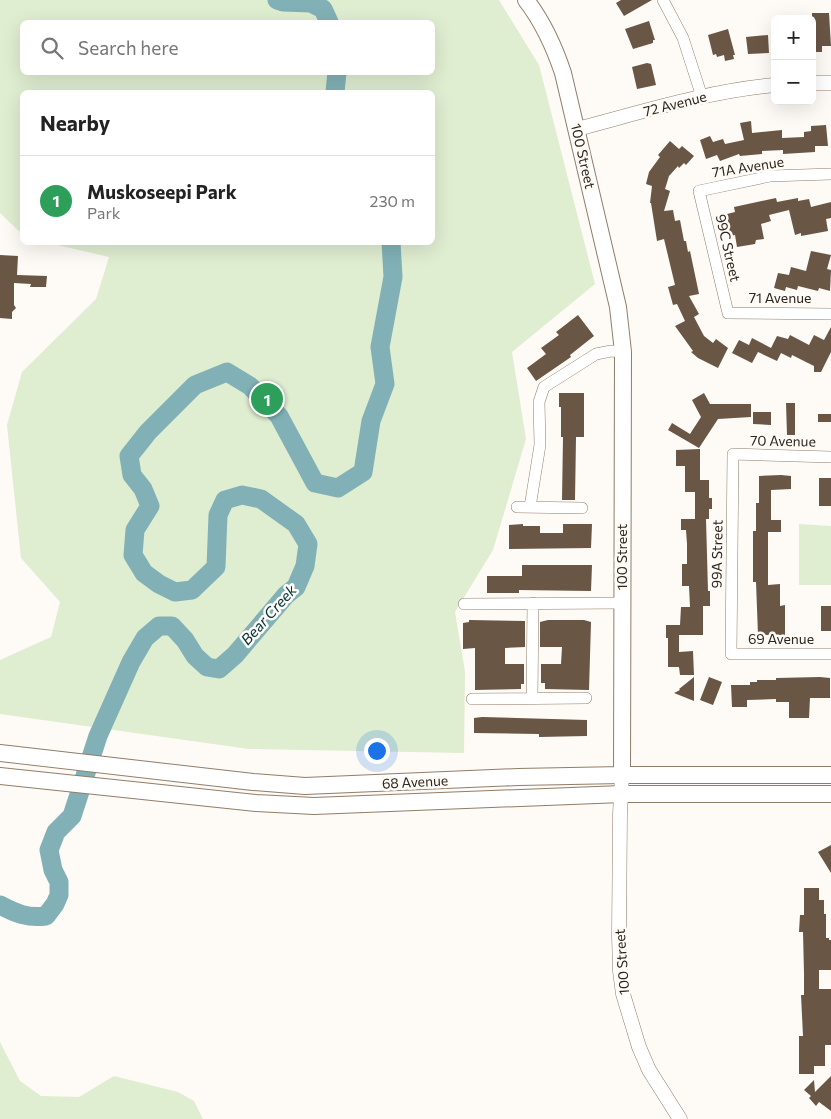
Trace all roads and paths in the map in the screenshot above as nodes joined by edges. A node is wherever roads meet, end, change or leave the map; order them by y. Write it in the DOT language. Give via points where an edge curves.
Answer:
graph roads {
  1 [pos="526,0"];
  2 [pos="663,0"];
  3 [pos="816,83"];
  4 [pos="831,83"];
  5 [pos="771,85"];
  6 [pos="702,97"];
  7 [pos="577,129"];
  8 [pos="831,174"];
  9 [pos="699,191"];
  10 [pos="728,313"];
  11 [pos="831,314"];
  12 [pos="623,352"];
  13 [pos="733,454"];
  14 [pos="831,457"];
  15 [pos="517,507"];
  16 [pos="530,507"];
  17 [pos="582,508"];
  18 [pos="533,603"];
  19 [pos="622,603"];
  20 [pos="464,604"];
  21 [pos="732,654"];
  22 [pos="831,654"];
  23 [pos="532,698"];
  24 [pos="586,698"];
  25 [pos="472,699"];
  26 [pos="4,754"];
  27 [pos="622,775"];
  28 [pos="831,775"];
  29 [pos="0,776"];
  30 [pos="622,794"];
  31 [pos="831,794"];
  32 [pos="678,1118"];
  1 -- 7 [label="main road, 100 Street" via="554,45"];
  2 -- 6 [label="street" via="683,38"];
  3 -- 4 [label="street"];
  5 -- 6 [label="street, 72 Avenue"];
  6 -- 7 [label="street, 72 Avenue"];
  7 -- 12 [label="main road, 100 Street" via="618,307"];
  8 -- 9 [label="street, 71A Avenue" via="770,176"];
  9 -- 10 [label="street, 99C Street"];
  10 -- 11 [label="street, 71 Avenue"];
  12 -- 16 [label="street" via="596,354 544,387 539,402 540,445"];
  12 -- 19 [label="main road, 100 Street"];
  13 -- 14 [label="street, 70 Avenue"];
  13 -- 21 [label="street, 99A Street"];
  15 -- 16 [label="street"];
  16 -- 17 [label="street"];
  18 -- 19 [label="street"];
  18 -- 20 [label="street"];
  18 -- 23 [label="street"];
  19 -- 27 [label="main road, 100 Street"];
  21 -- 22 [label="street, 69 Avenue"];
  23 -- 24 [label="street"];
  23 -- 25 [label="street"];
  26 -- 27 [label="main road, 68 Avenue" via="305,786"];
  27 -- 28 [label="main road, 68 Avenue"];
  27 -- 30 [label="street, 100 Street"];
  29 -- 30 [label="main road, 68 Avenue" via="256,803 314,806"];
  30 -- 31 [label="main road, 68 Avenue"];
  30 -- 32 [label="street, 100 Street" via="619,935 623,994 639,1047"];
}
